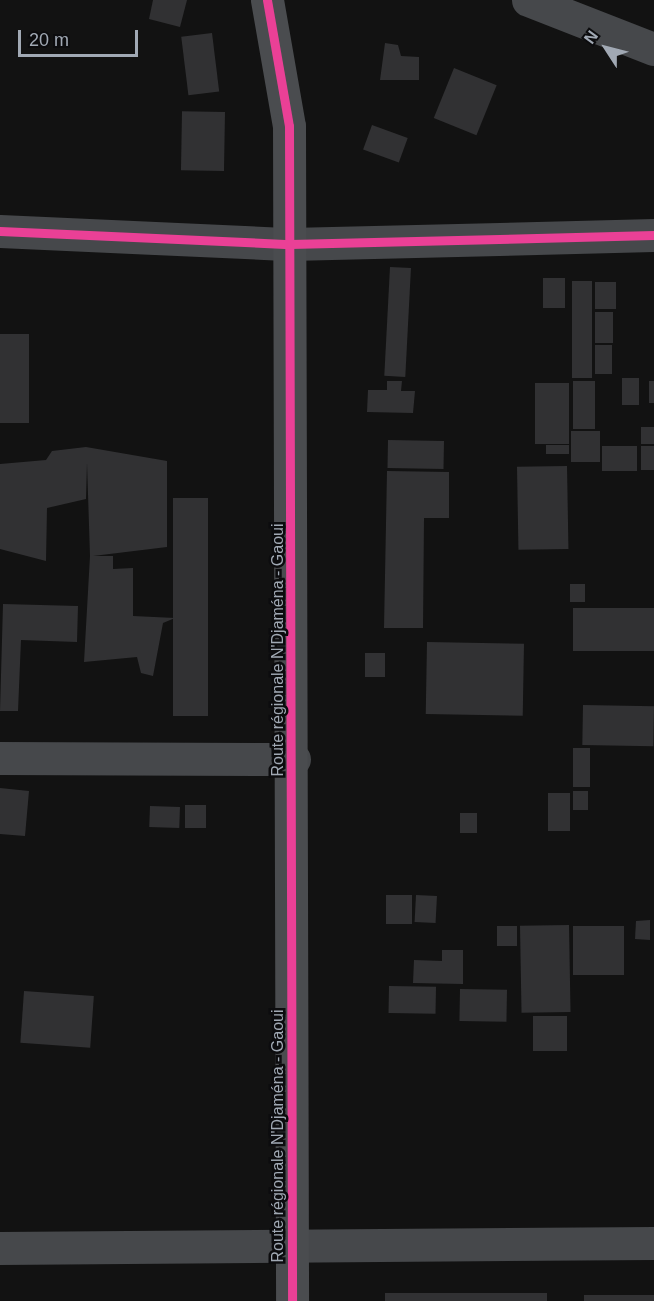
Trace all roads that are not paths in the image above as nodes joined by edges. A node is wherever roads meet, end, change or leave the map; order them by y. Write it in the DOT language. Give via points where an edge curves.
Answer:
graph roads {
  1 [pos="267,0"];
  2 [pos="528,0"];
  3 [pos="654,50"];
  4 [pos="0,231"];
  5 [pos="654,235"];
  6 [pos="290,244"];
  7 [pos="0,758"];
  8 [pos="294,759"];
  9 [pos="654,1243"];
  10 [pos="0,1248"];
  11 [pos="293,1249"];
  12 [pos="292,1301"];
  1 -- 6 [label="street, Route régionale N'Djaména - Gaoui" via="289,126"];
  2 -- 3 [label="street"];
  4 -- 6 [label="street"];
  5 -- 6 [label="street"];
  6 -- 8 [label="street, Route régionale N'Djaména - Gaoui"];
  7 -- 8 [label="street"];
  8 -- 11 [label="street, Route régionale N'Djaména - Gaoui"];
  9 -- 11 [label="street"];
  10 -- 11 [label="street"];
  11 -- 12 [label="street, Route régionale N'Djaména - Gaoui"];
}
